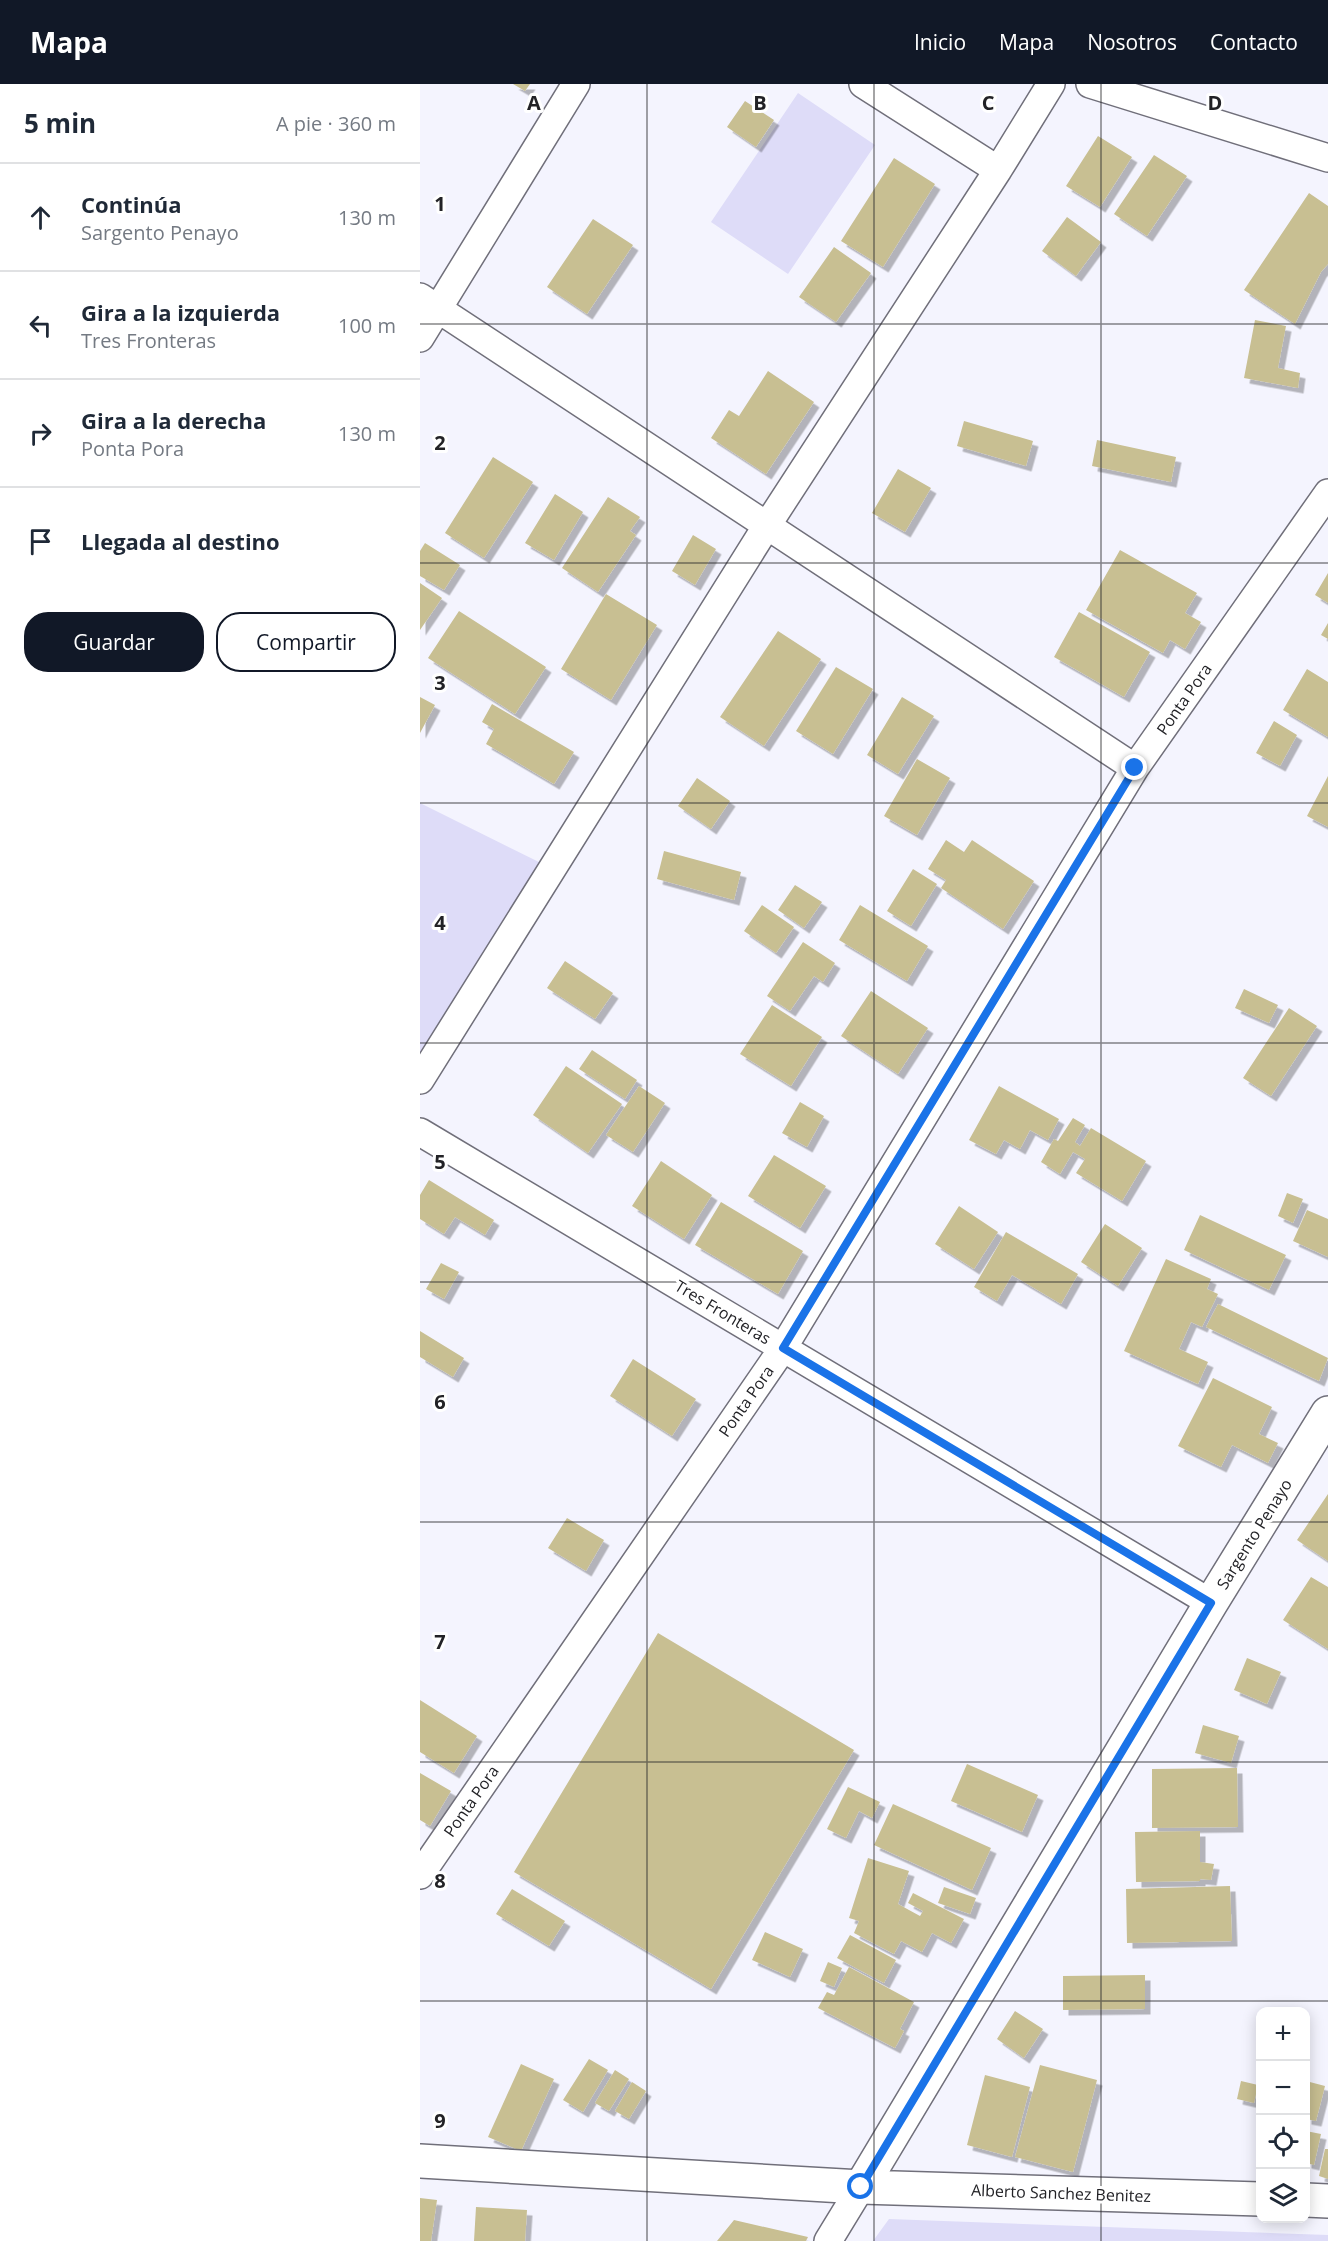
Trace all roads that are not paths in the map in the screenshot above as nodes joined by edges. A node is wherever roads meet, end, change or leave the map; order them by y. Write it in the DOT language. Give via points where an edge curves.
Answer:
graph roads {
  1 [pos="576,84"];
  2 [pos="862,84"];
  3 [pos="1051,84"];
  4 [pos="1090,84"];
  5 [pos="1328,158"];
  6 [pos="998,170"];
  7 [pos="429,303"];
  8 [pos="420,338"];
  9 [pos="1328,493"];
  10 [pos="766,527"];
  11 [pos="1135,768"];
  12 [pos="420,1080"];
  13 [pos="420,1132"];
  14 [pos="783,1348"];
  15 [pos="1328,1413"];
  16 [pos="1211,1603"];
  17 [pos="420,1875"];
  18 [pos="420,2161"];
  19 [pos="861,2187"];
  20 [pos="1256,2199"];
  21 [pos="1310,2200"];
  22 [pos="1328,2201"];
  23 [pos="828,2241"];
  1 -- 7 [label="street"];
  2 -- 6 [label="street"];
  3 -- 6 [label="street"];
  4 -- 5 [label="street"];
  6 -- 10 [label="street"];
  7 -- 8 [label="street"];
  7 -- 10 [label="street"];
  9 -- 11 [label="street, Ponta Pora"];
  10 -- 11 [label="street"];
  10 -- 12 [label="street"];
  11 -- 14 [label="street, Ponta Pora"];
  13 -- 14 [label="street, Tres Fronteras"];
  14 -- 16 [label="street, Tres Fronteras"];
  14 -- 17 [label="street, Ponta Pora"];
  15 -- 16 [label="street, Sargento Penayo"];
  16 -- 19 [label="street, Sargento Penayo"];
  18 -- 19 [label="street, Alberto Sanchez Benitez"];
  19 -- 20 [label="street, Alberto Sanchez Benitez"];
  19 -- 23 [label="street, Sargento Penayo"];
  21 -- 22 [label="street"];
}
